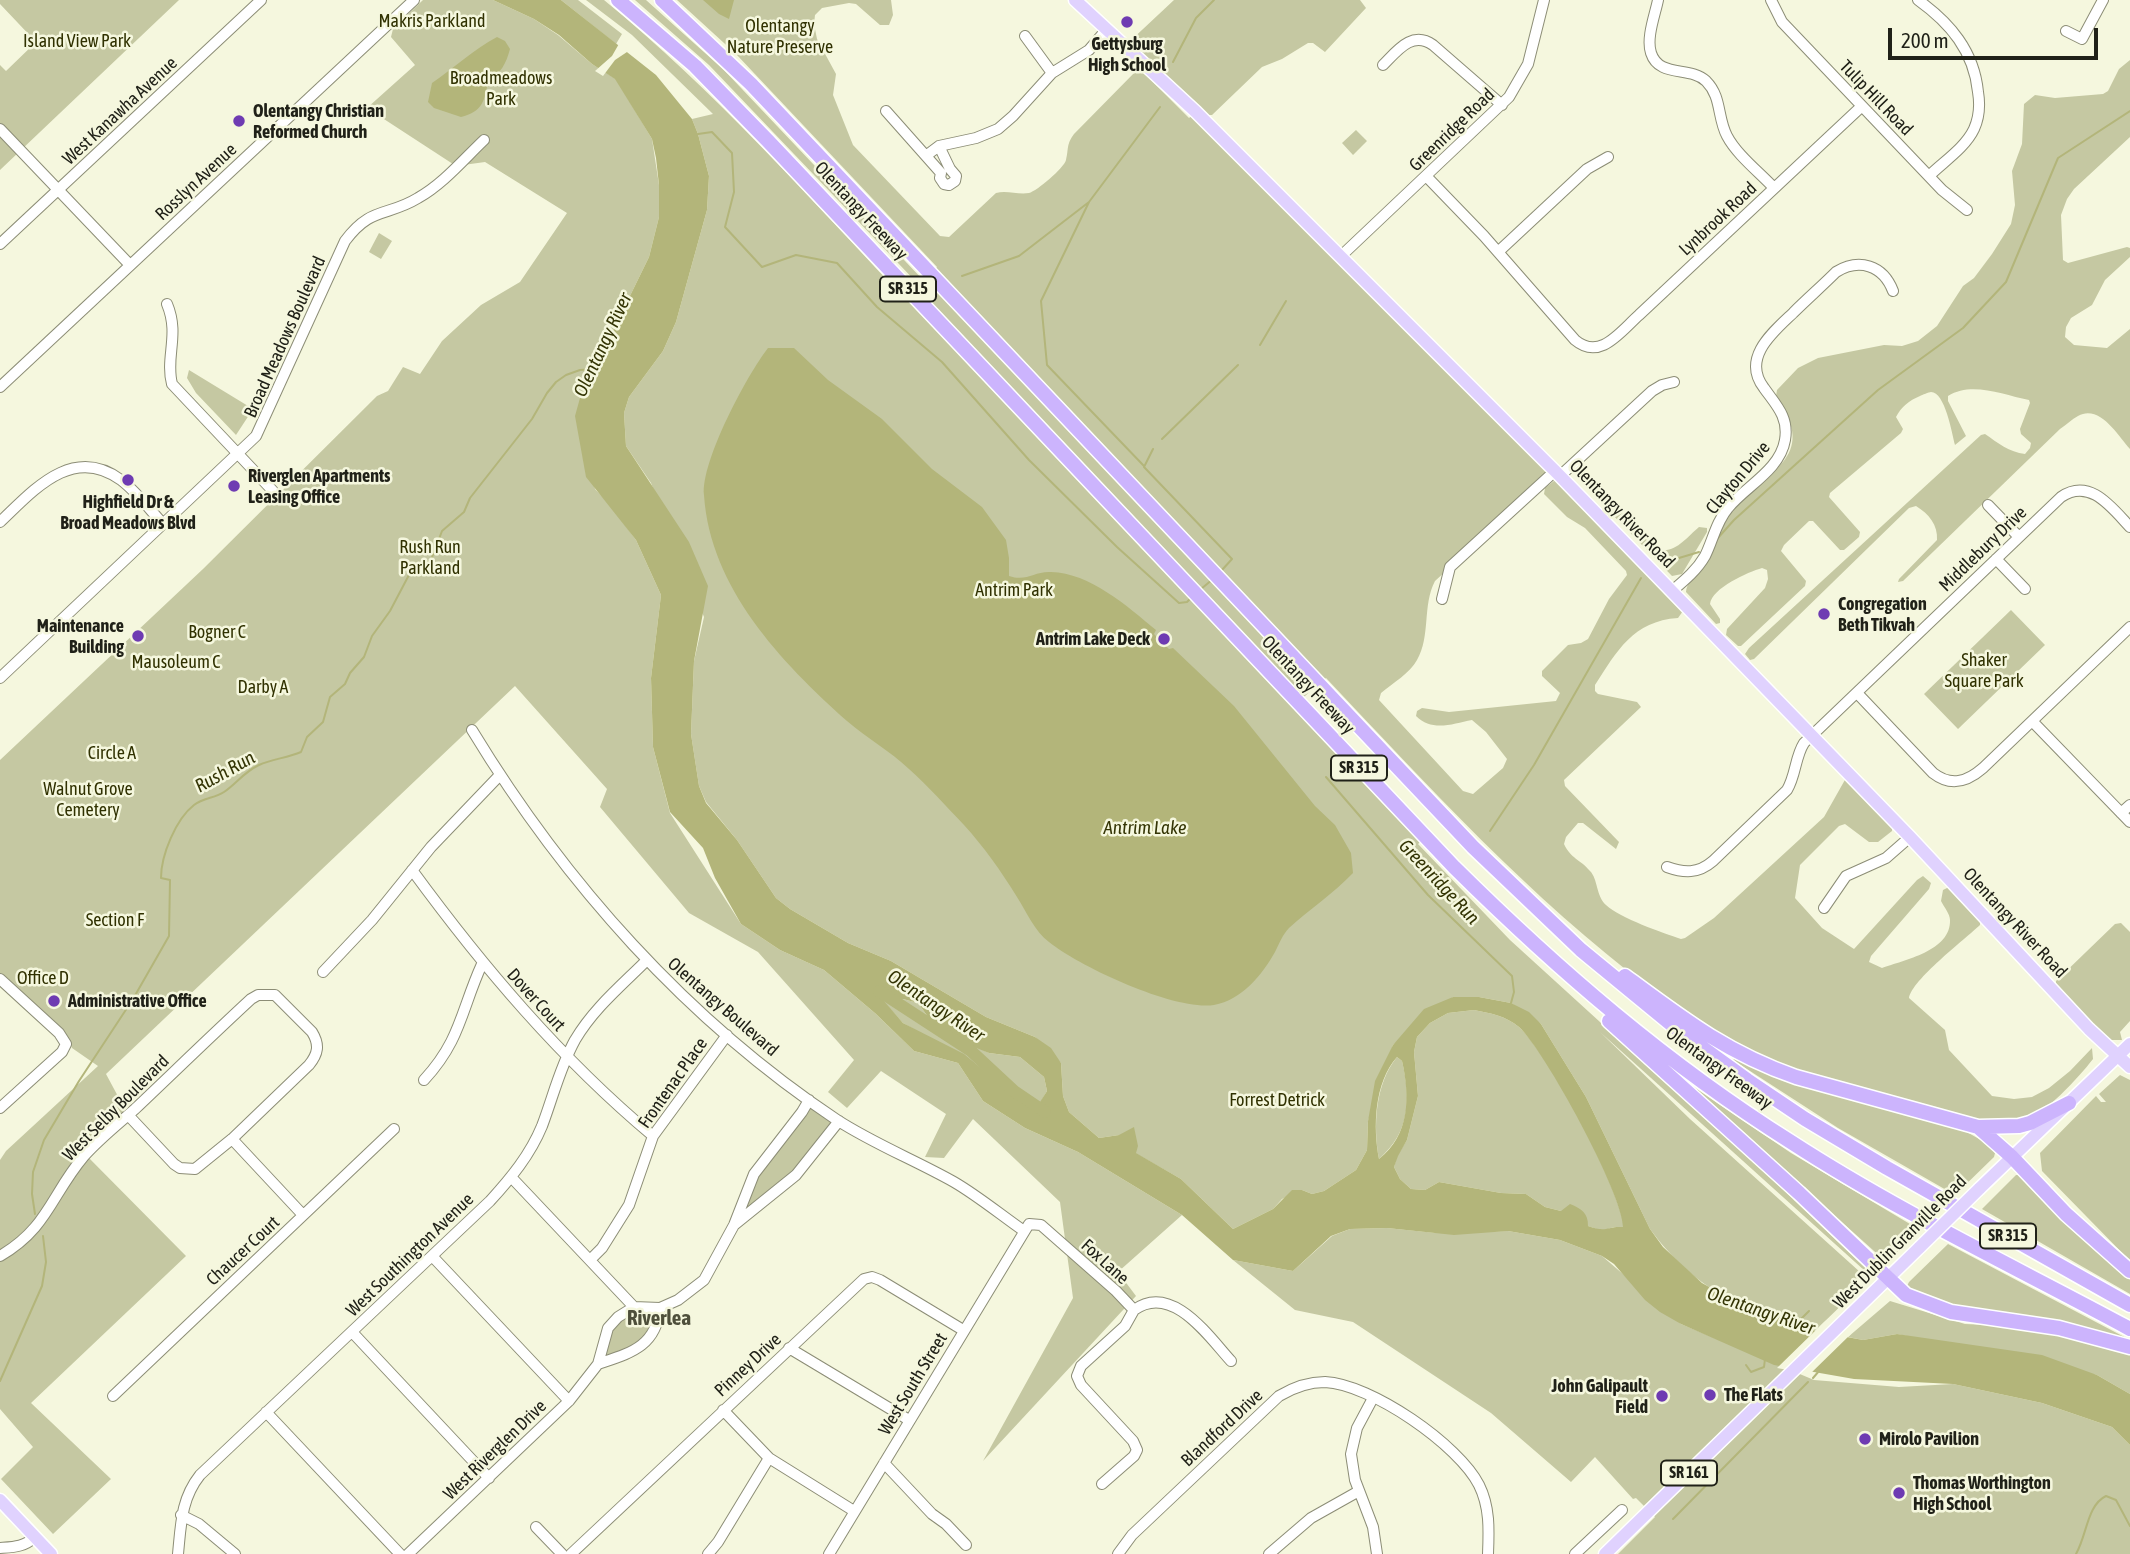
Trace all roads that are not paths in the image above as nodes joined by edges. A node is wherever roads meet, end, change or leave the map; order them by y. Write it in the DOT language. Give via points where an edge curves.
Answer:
graph roads {
  1 [pos="261,0"];
  2 [pos="414,0"];
  3 [pos="618,0"];
  4 [pos="662,0"];
  5 [pos="1075,0"];
  6 [pos="1544,0"];
  7 [pos="1658,0"];
  8 [pos="1771,0"];
  9 [pos="1918,0"];
  10 [pos="2103,0"];
  11 [pos="1107,29"];
  12 [pos="2066,31"];
  13 [pos="1025,36"];
  14 [pos="1383,65"];
  15 [pos="1052,73"];
  16 [pos="1502,105"];
  17 [pos="1862,106"];
  18 [pos="886,111"];
  19 [pos="0,129"];
  20 [pos="484,140"];
  21 [pos="939,146"];
  22 [pos="927,155"];
  23 [pos="1608,157"];
  24 [pos="1426,176"];
  25 [pos="1929,176"];
  26 [pos="1774,188"];
  27 [pos="58,190"];
  28 [pos="1967,210"];
  29 [pos="0,244"];
  30 [pos="1498,252"];
  31 [pos="1340,257"];
  32 [pos="130,265"];
  33 [pos="1893,291"];
  34 [pos="167,304"];
  35 [pos="1674,382"];
  36 [pos="0,387"];
  37 [pos="237,453"];
  38 [pos="1558,474"];
  39 [pos="273,491"];
  40 [pos="1988,505"];
  41 [pos="0,523"];
  42 [pos="163,524"];
  43 [pos="2130,527"];
  44 [pos="2019,537"];
  45 [pos="1996,559"];
  46 [pos="2025,589"];
  47 [pos="1672,591"];
  48 [pos="1443,599"];
  49 [pos="2130,627"];
  50 [pos="0,678"];
  51 [pos="1857,693"];
  52 [pos="2032,721"];
  53 [pos="472,730"];
  54 [pos="1812,736"];
  55 [pos="499,776"];
  56 [pos="2130,805"];
  57 [pos="2121,813"];
  58 [pos="2130,822"];
  59 [pos="1910,837"];
  60 [pos="1667,867"];
  61 [pos="412,870"];
  62 [pos="1824,908"];
  63 [pos="1581,950"];
  64 [pos="647,960"];
  65 [pos="482,964"];
  66 [pos="1563,971"];
  67 [pos="323,972"];
  68 [pos="0,979"];
  69 [pos="727,1035"];
  70 [pos="2130,1044"];
  71 [pos="2117,1056"];
  72 [pos="566,1057"];
  73 [pos="2130,1068"];
  74 [pos="424,1080"];
  75 [pos="809,1100"];
  76 [pos="2069,1103"];
  77 [pos="0,1108"];
  78 [pos="128,1115"];
  79 [pos="839,1121"];
  80 [pos="1978,1127"];
  81 [pos="394,1129"];
  82 [pos="653,1136"];
  83 [pos="232,1139"];
  84 [pos="2012,1157"];
  85 [pos="512,1178"];
  86 [pos="303,1215"];
  87 [pos="734,1225"];
  88 [pos="1024,1231"];
  89 [pos="0,1256"];
  90 [pos="432,1256"];
  91 [pos="590,1260"];
  92 [pos="2130,1271"];
  93 [pos="1887,1279"];
  94 [pos="2130,1305"];
  95 [pos="634,1307"];
  96 [pos="660,1308"];
  97 [pos="1133,1310"];
  98 [pos="2130,1329"];
  99 [pos="963,1330"];
  100 [pos="352,1332"];
  101 [pos="2130,1347"];
  102 [pos="789,1348"];
  103 [pos="1231,1362"];
  104 [pos="598,1364"];
  105 [pos="113,1396"];
  106 [pos="1373,1398"];
  107 [pos="569,1401"];
  108 [pos="723,1410"];
  109 [pos="266,1412"];
  110 [pos="909,1420"];
  111 [pos="769,1458"];
  112 [pos="884,1462"];
  113 [pos="489,1478"];
  114 [pos="1102,1484"];
  115 [pos="1359,1490"];
  116 [pos="0,1500"];
  117 [pos="1622,1510"];
  118 [pos="854,1511"];
  119 [pos="181,1516"];
  120 [pos="537,1527"];
  121 [pos="35,1537"];
  122 [pos="966,1545"];
  123 [pos="0,1548"];
  124 [pos="51,1554"];
  125 [pos="178,1554"];
  126 [pos="235,1554"];
  127 [pos="400,1554"];
  128 [pos="408,1554"];
  129 [pos="562,1554"];
  130 [pos="571,1554"];
  131 [pos="708,1554"];
  132 [pos="829,1554"];
  133 [pos="1118,1554"];
  134 [pos="1269,1554"];
  135 [pos="1377,1554"];
  136 [pos="1488,1554"];
  137 [pos="1575,1554"];
  138 [pos="1605,1554"];
  1 -- 27 [label="street, West Kanawha Avenue"];
  2 -- 32 [label="street, Rosslyn Avenue"];
  3 -- 66 [label="highway, Olentangy Freeway / SR 315" via="695,66 769,142 1454,867"];
  4 -- 63 [label="highway, Olentangy Freeway / SR 315" via="751,83 1473,847"];
  5 -- 11 [label="main road, Olentangy River Road"];
  6 -- 16 [label="street, Greenridge Road" via="1528,64"];
  7 -- 26 [label="street" via="1649,46 1653,58 1663,68 1704,80 1717,94 1728,138"];
  8 -- 17 [label="street, Tulip Hill Road" via="1782,22"];
  9 -- 25 [label="street" via="1961,41 1975,72 1979,101 1977,122 1969,138"];
  10 -- 12 [label="street" via="2082,39"];
  11 -- 15 [label="street" via="1080,56"];
  11 -- 31 [label="main road, Olentangy River Road"];
  13 -- 15 [label="street"];
  14 -- 16 [label="street" via="1406,42 1423,40"];
  15 -- 21 [label="street" via="998,129"];
  16 -- 24 [label="street, Greenridge Road"];
  17 -- 25 [label="street, Tulip Hill Road"];
  17 -- 26 [label="street, Lynbrook Road"];
  18 -- 22 [label="street"];
  19 -- 27 [label="street"];
  20 -- 37 [label="street, Broad Meadows Boulevard" via="420,198 372,216 355,228 266,419"];
  21 -- 22 [label="street"];
  21 -- 22 [label="street" via="956,176 953,184 944,184"];
  23 -- 30 [label="street" via="1587,169"];
  24 -- 30 [label="street"];
  24 -- 31 [label="street, Greenridge Road"];
  25 -- 28 [label="street, Tulip Hill Road"];
  26 -- 30 [label="street, Lynbrook Road" via="1606,345 1592,349 1575,340"];
  27 -- 29 [label="street, West Kanawha Avenue"];
  27 -- 32 [label="street"];
  31 -- 38 [label="main road, Olentangy River Road"];
  32 -- 36 [label="street, Rosslyn Avenue"];
  33 -- 47 [label="street, Clayton Drive" via="1880,271 1849,265 1763,342 1756,359 1757,372 1784,419 1786,438 1781,453 1729,506 1695,571"];
  34 -- 37 [label="street" via="173,321 172,384"];
  35 -- 38 [label="street" via="1652,391"];
  37 -- 39 [label="street"];
  37 -- 42 [label="street, Broad Meadows Boulevard"];
  38 -- 47 [label="main road, Olentangy River Road"];
  38 -- 48 [label="street" via="1450,567"];
  40 -- 44 [label="street"];
  41 -- 42 [label="street" via="48,479 78,468 101,470 121,481"];
  42 -- 50 [label="street, Broad Meadows Boulevard"];
  43 -- 44 [label="street, Middlebury Drive" via="2104,500 2081,490 2066,494"];
  44 -- 45 [label="street, Middlebury Drive"];
  45 -- 46 [label="street"];
  45 -- 51 [label="street, Middlebury Drive"];
  47 -- 54 [label="main road, Olentangy River Road"];
  49 -- 52 [label="street"];
  51 -- 52 [label="street" via="1933,773 1955,782 1972,778"];
  51 -- 54 [label="street, Middlebury Drive"];
  52 -- 57 [label="street"];
  53 -- 55 [label="street, Olentangy Boulevard"];
  54 -- 59 [label="main road, Olentangy River Road"];
  54 -- 60 [label="street, Middlebury Drive" via="1799,752 1787,790 1709,865 1692,872"];
  55 -- 61 [label="street"];
  55 -- 64 [label="street, Olentangy Boulevard" via="574,878"];
  56 -- 57 [label="street"];
  57 -- 58 [label="street"];
  59 -- 62 [label="street" via="1886,858 1846,876"];
  59 -- 71 [label="main road, Olentangy River Road"];
  61 -- 65 [label="street, Dover Court"];
  61 -- 67 [label="street"];
  63 -- 80 [label="highway" via="1724,1047 1769,1068"];
  63 -- 94 [label="highway, Olentangy Freeway / SR 315" via="1682,1033 1805,1119"];
  64 -- 69 [label="street, Olentangy Boulevard"];
  64 -- 72 [label="street, West Southington Avenue" via="603,1002"];
  65 -- 72 [label="street, Dover Court"];
  65 -- 74 [label="street" via="452,1043"];
  66 -- 93 [label="highway" via="1597,1010 1799,1192"];
  66 -- 98 [label="highway, Olentangy Freeway / SR 315" via="1666,1055 1791,1143 1873,1192"];
  68 -- 77 [label="street" via="66,1044"];
  69 -- 75 [label="street, Olentangy Boulevard"];
  69 -- 82 [label="street, Frontenac Place"];
  70 -- 71 [label="main road, West Dublin Granville Road / SR 161"];
  71 -- 73 [label="main road, Olentangy River Road"];
  71 -- 76 [label="main road, West Dublin Granville Road / SR 161"];
  72 -- 82 [label="street, Dover Court"];
  72 -- 85 [label="street, West Southington Avenue" via="541,1128"];
  75 -- 79 [label="street, Olentangy Boulevard"];
  75 -- 87 [label="street" via="754,1174"];
  76 -- 80 [label="highway" via="2020,1126"];
  76 -- 84 [label="main road, West Dublin Granville Road / SR 161"];
  78 -- 83 [label="street" via="180,1168 202,1166"];
  78 -- 83 [label="street, West Selby Boulevard" via="251,999 275,995 313,1032 316,1057"];
  78 -- 89 [label="street, West Selby Boulevard" via="86,1154 33,1231"];
  79 -- 87 [label="street" via="796,1175"];
  79 -- 88 [label="street, Olentangy Boulevard" via="964,1188"];
  80 -- 84 [label="highway"];
  81 -- 86 [label="street, Chaucer Court"];
  82 -- 91 [label="street, Frontenac Place" via="629,1205"];
  83 -- 86 [label="street"];
  84 -- 92 [label="highway"];
  84 -- 93 [label="main road, West Dublin Granville Road / SR 161, bridge"];
  85 -- 90 [label="street, West Southington Avenue"];
  85 -- 91 [label="street"];
  86 -- 105 [label="street, Chaucer Court"];
  87 -- 96 [label="street" via="704,1280 687,1295"];
  88 -- 97 [label="street, Fox Lane" via="1029,1224 1041,1225"];
  88 -- 99 [label="street, West South Street"];
  90 -- 100 [label="street, West Southington Avenue"];
  90 -- 107 [label="street"];
  91 -- 95 [label="street"];
  93 -- 101 [label="highway" via="1906,1296 1951,1312 2059,1328"];
  93 -- 138 [label="main road, West Dublin Granville Road / SR 161"];
  95 -- 96 [label="street"];
  95 -- 104 [label="street, West Riverglen Drive" via="608,1328"];
  96 -- 104 [label="street" via="654,1334 643,1346"];
  97 -- 103 [label="street, Fox Lane" via="1147,1303 1175,1305"];
  97 -- 114 [label="street" via="1128,1322 1081,1366 1077,1376 1137,1450"];
  99 -- 102 [label="street, Pinney Drive" via="872,1278 857,1283"];
  99 -- 110 [label="street, West South Street"];
  100 -- 109 [label="street, West Southington Avenue"];
  100 -- 113 [label="street"];
  102 -- 108 [label="street, Pinney Drive"];
  102 -- 110 [label="street"];
  104 -- 107 [label="street, West Riverglen Drive"];
  106 -- 115 [label="street" via="1357,1428 1351,1454"];
  106 -- 133 [label="street, Blandford Drive" via="1326,1382 1301,1385 1279,1396 1132,1535"];
  106 -- 136 [label="street, Blandford Drive" via="1437,1438 1472,1472 1487,1504"];
  107 -- 113 [label="street, West Riverglen Drive"];
  108 -- 111 [label="street"];
  108 -- 130 [label="street, Pinney Drive"];
  109 -- 119 [label="street, West Southington Avenue" via="200,1475 190,1488"];
  109 -- 127 [label="street"];
  110 -- 112 [label="street, West South Street"];
  111 -- 118 [label="street"];
  111 -- 131 [label="street"];
  112 -- 118 [label="street, West South Street"];
  112 -- 122 [label="street"];
  113 -- 128 [label="street, West Riverglen Drive"];
  115 -- 134 [label="street" via="1311,1518"];
  115 -- 135 [label="street" via="1371,1518"];
  116 -- 121 [label="main road"];
  117 -- 137 [label="street"];
  118 -- 132 [label="street, West South Street"];
  119 -- 125 [label="street, West Southington Avenue"];
  119 -- 126 [label="street" via="199,1524"];
  120 -- 129 [label="street"];
  121 -- 123 [label="street" via="18,1547"];
  121 -- 124 [label="main road"];
}
